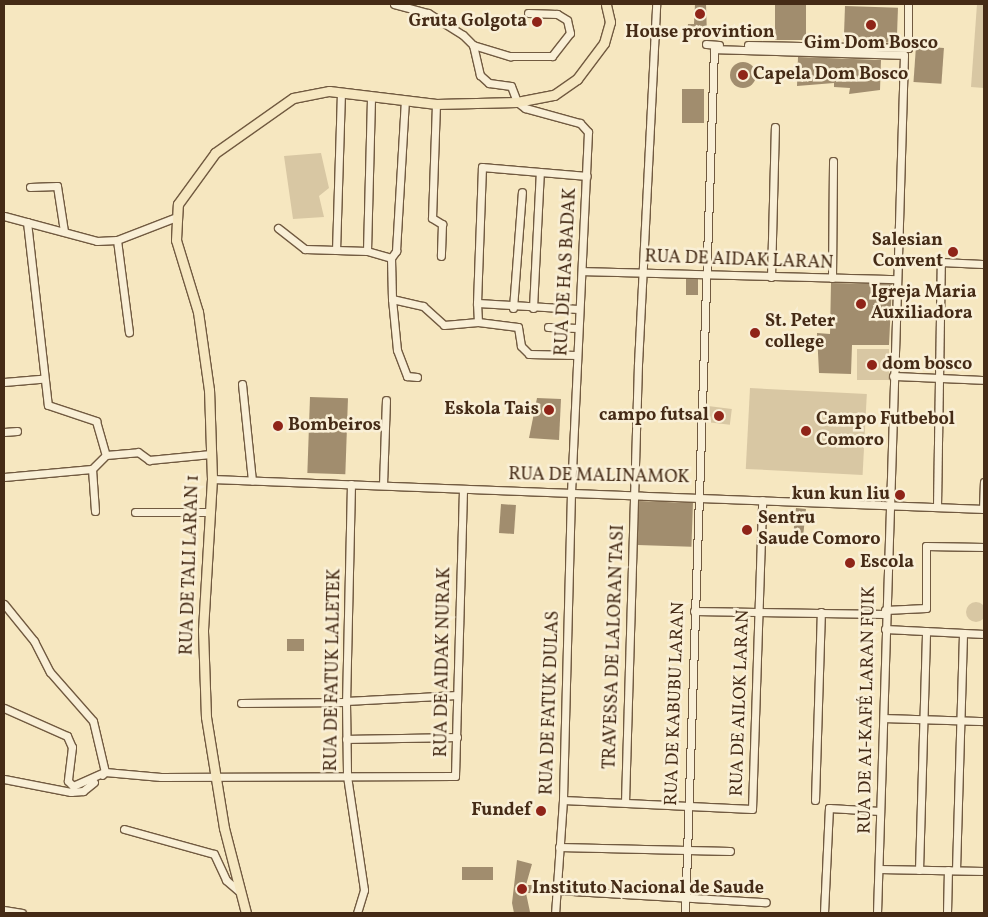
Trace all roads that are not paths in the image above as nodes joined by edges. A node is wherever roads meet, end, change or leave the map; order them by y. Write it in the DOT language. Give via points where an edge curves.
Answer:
graph roads {
  1 [pos="394,4"];
  2 [pos="606,4"];
  3 [pos="656,4"];
  4 [pos="908,4"];
  5 [pos="528,13"];
  6 [pos="473,44"];
  7 [pos="706,44"];
  8 [pos="341,92"];
  9 [pos="371,96"];
  10 [pos="405,101"];
  11 [pos="516,102"];
  12 [pos="436,104"];
  13 [pos="775,127"];
  14 [pos="833,161"];
  15 [pos="540,172"];
  16 [pos="587,176"];
  17 [pos="30,187"];
  18 [pos="522,192"];
  19 [pos="4,216"];
  20 [pos="174,218"];
  21 [pos="27,222"];
  22 [pos="278,228"];
  23 [pos="64,231"];
  24 [pos="117,240"];
  25 [pos="336,250"];
  26 [pos="367,251"];
  27 [pos="441,256"];
  28 [pos="391,258"];
  29 [pos="898,260"];
  30 [pos="942,262"];
  31 [pos="984,264"];
  32 [pos="582,271"];
  33 [pos="644,273"];
  34 [pos="705,275"];
  35 [pos="770,277"];
  36 [pos="832,278"];
  37 [pos="895,279"];
  38 [pos="392,299"];
  39 [pos="477,303"];
  40 [pos="513,308"];
  41 [pos="533,308"];
  42 [pos="579,309"];
  43 [pos="478,322"];
  44 [pos="548,327"];
  45 [pos="578,328"];
  46 [pos="129,332"];
  47 [pos="578,355"];
  48 [pos="893,376"];
  49 [pos="417,377"];
  50 [pos="941,378"];
  51 [pos="42,379"];
  52 [pos="984,380"];
  53 [pos="4,382"];
  54 [pos="242,384"];
  55 [pos="386,400"];
  56 [pos="17,431"];
  57 [pos="4,432"];
  58 [pos="211,454"];
  59 [pos="106,455"];
  60 [pos="92,469"];
  61 [pos="4,477"];
  62 [pos="212,479"];
  63 [pos="252,480"];
  64 [pos="984,482"];
  65 [pos="351,484"];
  66 [pos="383,486"];
  67 [pos="463,489"];
  68 [pos="571,492"];
  69 [pos="634,492"];
  70 [pos="697,495"];
  71 [pos="762,500"];
  72 [pos="888,506"];
  73 [pos="937,507"];
  74 [pos="984,509"];
  75 [pos="94,511"];
  76 [pos="135,512"];
  77 [pos="210,512"];
  78 [pos="984,546"];
  79 [pos="4,604"];
  80 [pos="760,610"];
  81 [pos="694,611"];
  82 [pos="821,612"];
  83 [pos="885,612"];
  84 [pos="885,629"];
  85 [pos="926,631"];
  86 [pos="963,633"];
  87 [pos="984,634"];
  88 [pos="458,695"];
  89 [pos="346,702"];
  90 [pos="241,703"];
  91 [pos="4,708"];
  92 [pos="886,718"];
  93 [pos="925,718"];
  94 [pos="963,720"];
  95 [pos="984,721"];
  96 [pos="457,737"];
  97 [pos="346,739"];
  98 [pos="105,772"];
  99 [pos="215,776"];
  100 [pos="347,776"];
  101 [pos="4,779"];
  102 [pos="563,800"];
  103 [pos="815,800"];
  104 [pos="625,802"];
  105 [pos="688,804"];
  106 [pos="880,811"];
  107 [pos="124,830"];
  108 [pos="559,847"];
  109 [pos="687,851"];
  110 [pos="730,851"];
  111 [pos="879,869"];
  112 [pos="919,870"];
  113 [pos="948,870"];
  114 [pos="956,870"];
  115 [pos="984,870"];
  116 [pos="555,890"];
  117 [pos="241,893"];
  118 [pos="685,899"];
  119 [pos="766,902"];
  120 [pos="4,910"];
  121 [pos="22,913"];
  122 [pos="246,913"];
  123 [pos="357,913"];
  124 [pos="555,913"];
  125 [pos="685,913"];
  126 [pos="824,913"];
  127 [pos="877,913"];
  128 [pos="946,913"];
  1 -- 6 [label="street" via="428,12"];
  2 -- 11 [label="main road" via="610,22 604,43 577,79 554,95"];
  3 -- 33 [label="street, TRAVESSA DE LALORAN TASI"];
  4 -- 7 [label="street" via="908,48"];
  5 -- 6 [label="street" via="557,14 567,20 570,33 552,56 510,56"];
  6 -- 11 [label="street" via="480,75 490,83 511,86"];
  8 -- 9 [label="main road"];
  8 -- 20 [label="main road" via="294,98 266,113 204,164 187,187"];
  8 -- 25 [label="street"];
  9 -- 10 [label="main road"];
  9 -- 26 [label="street"];
  10 -- 12 [label="main road"];
  10 -- 28 [label="street" via="396,250"];
  11 -- 12 [label="main road"];
  11 -- 16 [label="street, RUA DE HAS BADAK" via="586,127"];
  12 -- 27 [label="street" via="432,218 442,224"];
  13 -- 35 [label="street"];
  14 -- 36 [label="street"];
  15 -- 16 [label="street"];
  15 -- 39 [label="street" via="482,167"];
  15 -- 41 [label="street"];
  16 -- 32 [label="street, RUA DE HAS BADAK"];
  17 -- 23 [label="street" via="57,186"];
  18 -- 40 [label="street"];
  19 -- 21 [label="street"];
  20 -- 24 [label="street"];
  20 -- 58 [label="main road, RUA DE TALI LARAN 1" via="200,326 210,390"];
  21 -- 23 [label="street"];
  21 -- 51 [label="street"];
  22 -- 25 [label="street" via="305,249"];
  23 -- 24 [label="street" via="97,241"];
  24 -- 46 [label="street"];
  25 -- 26 [label="street"];
  26 -- 28 [label="street"];
  28 -- 38 [label="street"];
  29 -- 30 [label="street"];
  29 -- 34 [label="street, RUA DE KABUBU LARAN" via="904,55 714,49"];
  29 -- 37 [label="street, RUA DE AI-KAFÉ LARAN FUIK"];
  30 -- 31 [label="street"];
  30 -- 50 [label="street"];
  32 -- 33 [label="street, RUA DE AIDAK LARAN"];
  32 -- 42 [label="street, RUA DE HAS BADAK"];
  33 -- 34 [label="street, RUA DE AIDAK LARAN"];
  33 -- 69 [label="street, TRAVESSA DE LALORAN TASI"];
  34 -- 35 [label="street, RUA DE AIDAK LARAN"];
  34 -- 70 [label="street, RUA DE KABUBU LARAN"];
  35 -- 36 [label="street, RUA DE AIDAK LARAN"];
  36 -- 37 [label="street, RUA DE AIDAK LARAN"];
  37 -- 48 [label="street, RUA DE AI-KAFÉ LARAN FUIK"];
  38 -- 43 [label="street" via="423,306 444,325"];
  38 -- 49 [label="street" via="397,350 407,376"];
  39 -- 40 [label="street"];
  39 -- 43 [label="street"];
  40 -- 41 [label="street"];
  41 -- 42 [label="street"];
  42 -- 45 [label="street, RUA DE HAS BADAK"];
  43 -- 47 [label="street" via="518,327 521,346 529,354"];
  44 -- 45 [label="street"];
  45 -- 47 [label="street, RUA DE HAS BADAK"];
  47 -- 68 [label="street, RUA DE HAS BADAK"];
  48 -- 50 [label="street"];
  48 -- 72 [label="street, RUA DE AI-KAFÉ LARAN FUIK"];
  50 -- 52 [label="street"];
  50 -- 73 [label="street"];
  51 -- 53 [label="street"];
  51 -- 59 [label="street" via="48,405 96,422"];
  54 -- 63 [label="street"];
  55 -- 66 [label="street"];
  56 -- 57 [label="street"];
  58 -- 59 [label="street" via="149,460 138,452"];
  58 -- 62 [label="main road, RUA DE TALI LARAN 1"];
  59 -- 60 [label="street"];
  60 -- 61 [label="street"];
  60 -- 75 [label="street"];
  62 -- 63 [label="street, RUA DE MALINAMOK"];
  62 -- 77 [label="main road, RUA DE TALI LARAN 1"];
  63 -- 65 [label="street, RUA DE MALINAMOK"];
  64 -- 74 [label="street"];
  65 -- 66 [label="street, RUA DE MALINAMOK"];
  65 -- 89 [label="street, RUA DE FATUK LALETEK"];
  66 -- 67 [label="street, RUA DE MALINAMOK"];
  67 -- 68 [label="street, RUA DE MALINAMOK"];
  67 -- 88 [label="street, RUA DE AIDAK NURAK"];
  68 -- 69 [label="street, RUA DE MALINAMOK"];
  68 -- 102 [label="street, RUA DE FATUK DULAS"];
  69 -- 70 [label="street, RUA DE MALINAMOK"];
  69 -- 104 [label="street, TRAVESSA DE LALORAN TASI"];
  70 -- 71 [label="street, RUA DE MALINAMOK"];
  70 -- 81 [label="street, RUA DE KABUBU LARAN"];
  71 -- 72 [label="street, RUA DE MALINAMOK"];
  71 -- 80 [label="street, RUA DE AILOK LARAN"];
  72 -- 73 [label="street, RUA DE MALINAMOK"];
  72 -- 83 [label="street, RUA DE AI-KAFÉ LARAN FUIK"];
  73 -- 74 [label="street, RUA DE MALINAMOK"];
  76 -- 77 [label="street"];
  77 -- 99 [label="main road, RUA DE TALI LARAN 1" via="203,630 206,717"];
  78 -- 83 [label="street" via="926,546 926,608"];
  79 -- 98 [label="street" via="34,641 50,672 93,721"];
  80 -- 81 [label="street"];
  80 -- 82 [label="street"];
  80 -- 105 [label="street, RUA DE AILOK LARAN" via="752,809"];
  81 -- 105 [label="street, RUA DE KABUBU LARAN"];
  82 -- 83 [label="street"];
  82 -- 103 [label="street"];
  83 -- 84 [label="street, RUA DE AI-KAFÉ LARAN FUIK"];
  84 -- 85 [label="street"];
  84 -- 92 [label="street, RUA DE AI-KAFÉ LARAN FUIK"];
  85 -- 86 [label="street"];
  85 -- 93 [label="street"];
  86 -- 87 [label="street"];
  86 -- 94 [label="street"];
  88 -- 89 [label="street"];
  88 -- 96 [label="street, RUA DE AIDAK NURAK"];
  89 -- 90 [label="street"];
  89 -- 97 [label="street, RUA DE FATUK LALETEK"];
  91 -- 98 [label="street" via="67,736 72,747 68,781 73,786"];
  92 -- 93 [label="street"];
  92 -- 106 [label="street, RUA DE AI-KAFÉ LARAN FUIK"];
  93 -- 94 [label="street"];
  93 -- 112 [label="street"];
  94 -- 95 [label="street"];
  94 -- 114 [label="street"];
  96 -- 97 [label="street"];
  96 -- 100 [label="street, RUA DE AIDAK NURAK" via="455,776"];
  97 -- 100 [label="street, RUA DE FATUK LALETEK"];
  98 -- 99 [label="street, RUA DE AIDAK NURAK"];
  98 -- 101 [label="street" via="83,791 71,792"];
  99 -- 100 [label="street, RUA DE AIDAK NURAK"];
  99 -- 117 [label="main road, RUA DE TALI LARAN 1"];
  100 -- 123 [label="street, RUA DE FATUK LALETEK" via="364,890"];
  102 -- 104 [label="street, RUA DE AILOK LARAN"];
  102 -- 108 [label="street, RUA DE FATUK DULAS"];
  104 -- 105 [label="street, RUA DE AILOK LARAN"];
  105 -- 109 [label="street, RUA DE KABUBU LARAN"];
  106 -- 111 [label="street, RUA DE AI-KAFÉ LARAN FUIK"];
  106 -- 126 [label="street" via="829,808"];
  107 -- 117 [label="street" via="214,854 226,880"];
  108 -- 109 [label="street"];
  108 -- 116 [label="street, RUA DE FATUK DULAS"];
  109 -- 110 [label="street"];
  109 -- 118 [label="street, RUA DE KABUBU LARAN"];
  111 -- 112 [label="street"];
  111 -- 127 [label="street, RUA DE AI-KAFÉ LARAN FUIK"];
  112 -- 113 [label="street"];
  113 -- 114 [label="street"];
  113 -- 128 [label="street"];
  114 -- 115 [label="street"];
  116 -- 118 [label="street"];
  116 -- 124 [label="street, RUA DE FATUK DULAS"];
  117 -- 122 [label="main road, RUA DE TALI LARAN 1"];
  118 -- 119 [label="street"];
  118 -- 125 [label="street, RUA DE KABUBU LARAN"];
  120 -- 121 [label="street"];
}
